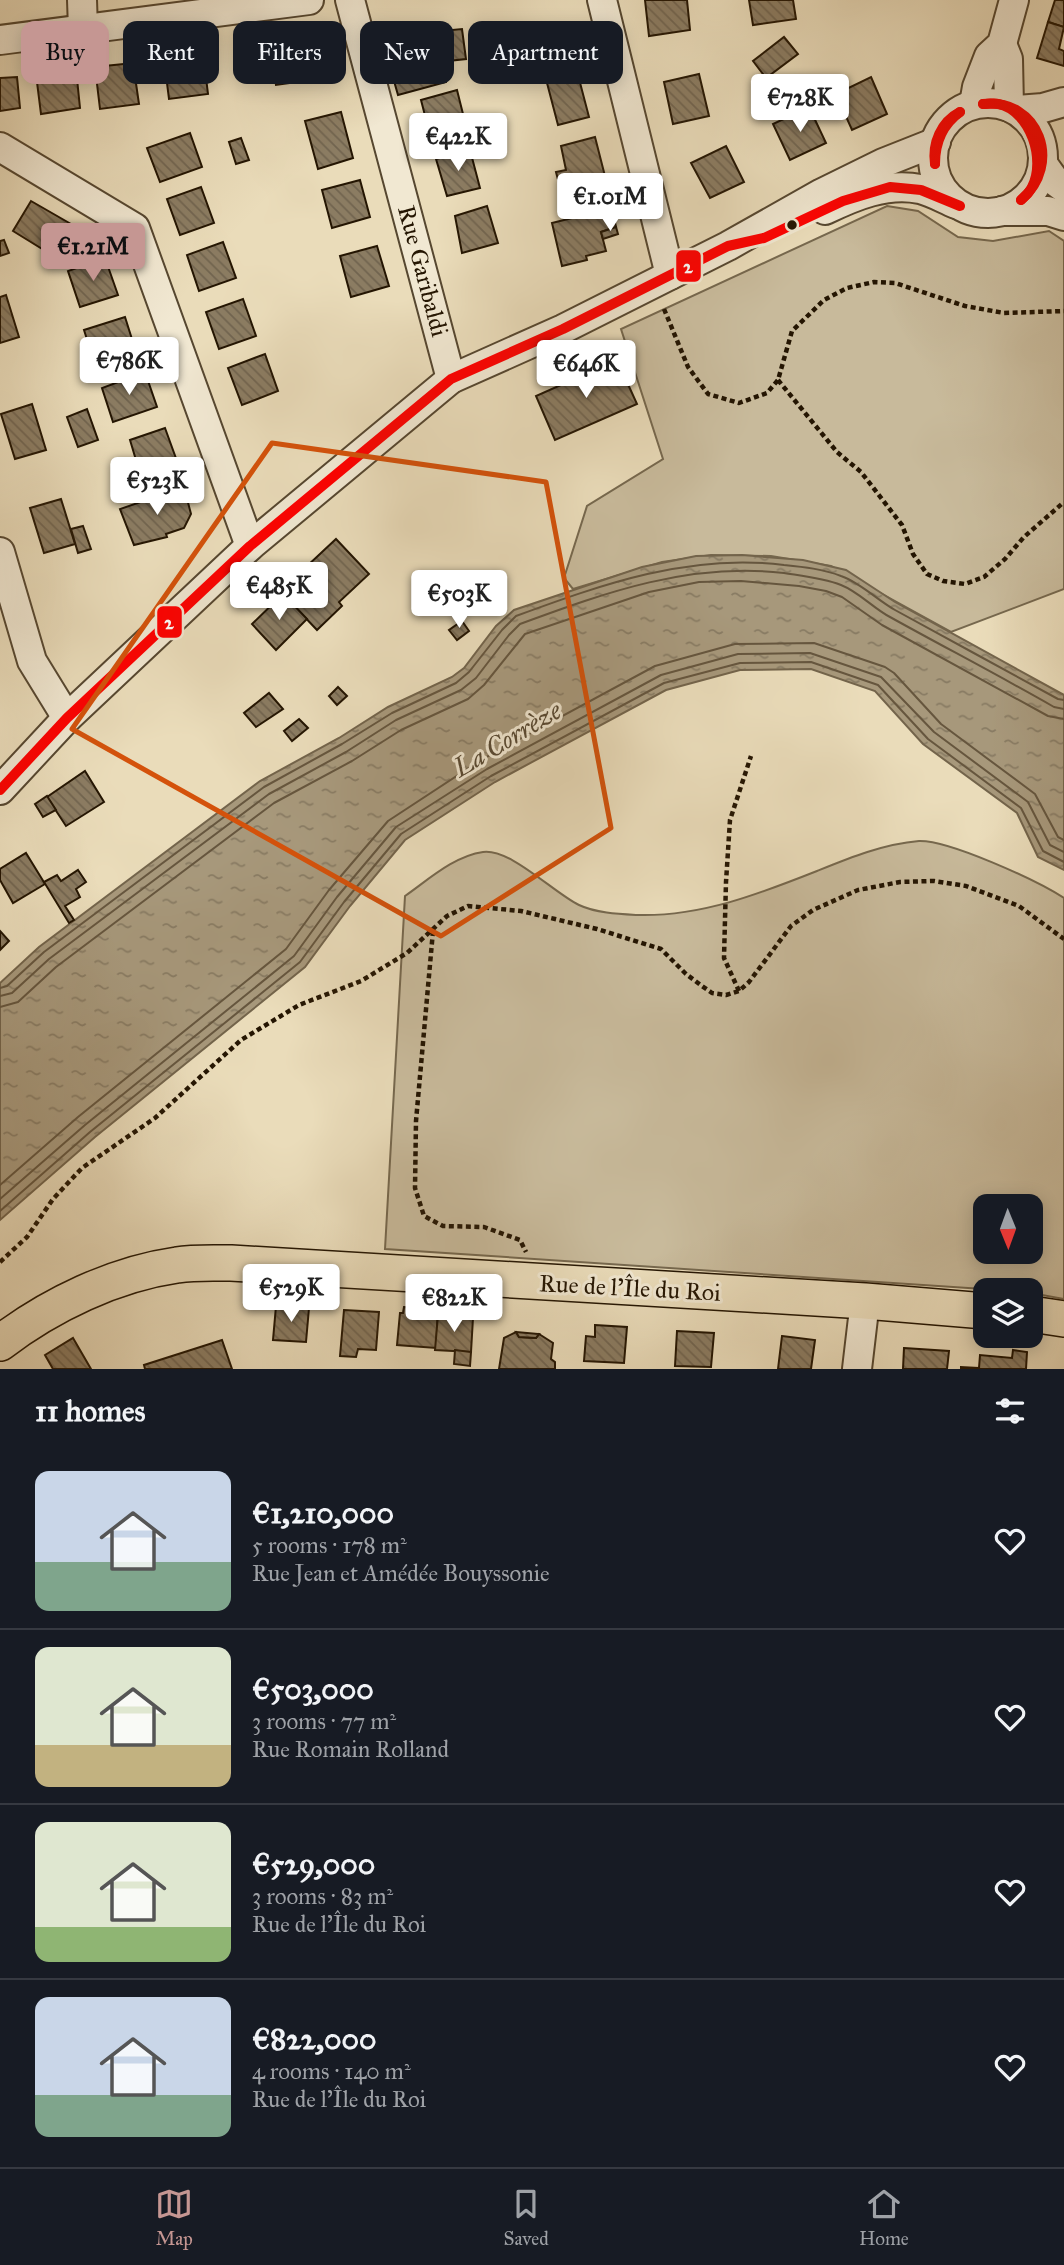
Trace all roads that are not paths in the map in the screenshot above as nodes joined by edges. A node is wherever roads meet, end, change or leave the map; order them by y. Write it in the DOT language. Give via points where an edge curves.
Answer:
graph roads {
  1 [pos="82,0"];
  2 [pos="309,0"];
  3 [pos="350,0"];
  4 [pos="602,0"];
  5 [pos="1014,0"];
  6 [pos="83,21"];
  7 [pos="109,26"];
  8 [pos="21,37"];
  9 [pos="0,40"];
  10 [pos="1002,44"];
  11 [pos="1064,102"];
  12 [pos="974,104"];
  13 [pos="1012,108"];
  14 [pos="1064,131"];
  15 [pos="936,142"];
  16 [pos="0,147"];
  17 [pos="1043,159"];
  18 [pos="1064,188"];
  19 [pos="960,206"];
  20 [pos="1002,211"];
  21 [pos="1064,216"];
  22 [pos="728,246"];
  23 [pos="670,275"];
  24 [pos="452,379"];
  25 [pos="250,546"];
  26 [pos="0,552"];
  27 [pos="67,718"];
  28 [pos="0,790"];
  29 [pos="865,1301"];
  30 [pos="973,1310"];
  31 [pos="1043,1316"];
  32 [pos="1064,1319"];
  33 [pos="0,1343"];
  34 [pos="857,1369"];
  1 -- 6 [label="street"];
  2 -- 7 [label="street"];
  3 -- 24 [label="street, Rue Garibaldi"];
  4 -- 23 [label="street"];
  5 -- 10 [label="street"];
  8 -- 9 [label="street"];
  10 -- 12 [label="street" via="989,57"];
  10 -- 13 [label="street"];
  11 -- 13 [label="street" via="1043,108"];
  12 -- 13 [label="street"];
  12 -- 15 [label="street" via="954,114"];
  13 -- 17 [label="street" via="1032,124 1042,143"];
  14 -- 17 [label="street"];
  15 -- 19 [label="street" via="935,172 945,192"];
  15 -- 22 [label="street" via="822,193"];
  16 -- 25 [label="street" via="135,228"];
  17 -- 18 [label="street"];
  17 -- 20 [label="street" via="1036,186 1022,201"];
  19 -- 20 [label="street" via="981,213"];
  19 -- 22 [label="street" via="921,190 890,187 843,201 764,238"];
  20 -- 21 [label="street" via="1048,211"];
  22 -- 23 [label="street"];
  23 -- 24 [label="street"];
  24 -- 25 [label="street"];
  25 -- 27 [label="street"];
  26 -- 27 [label="street" via="32,661"];
  27 -- 28 [label="street"];
  29 -- 30 [label="main road, Rue de l'Île du Roi"];
  29 -- 33 [label="main road, Rue de l'Île du Roi" via="231,1263 177,1265 96,1288 56,1306"];
  29 -- 34 [label="street"];
  31 -- 32 [label="main road"];
}
